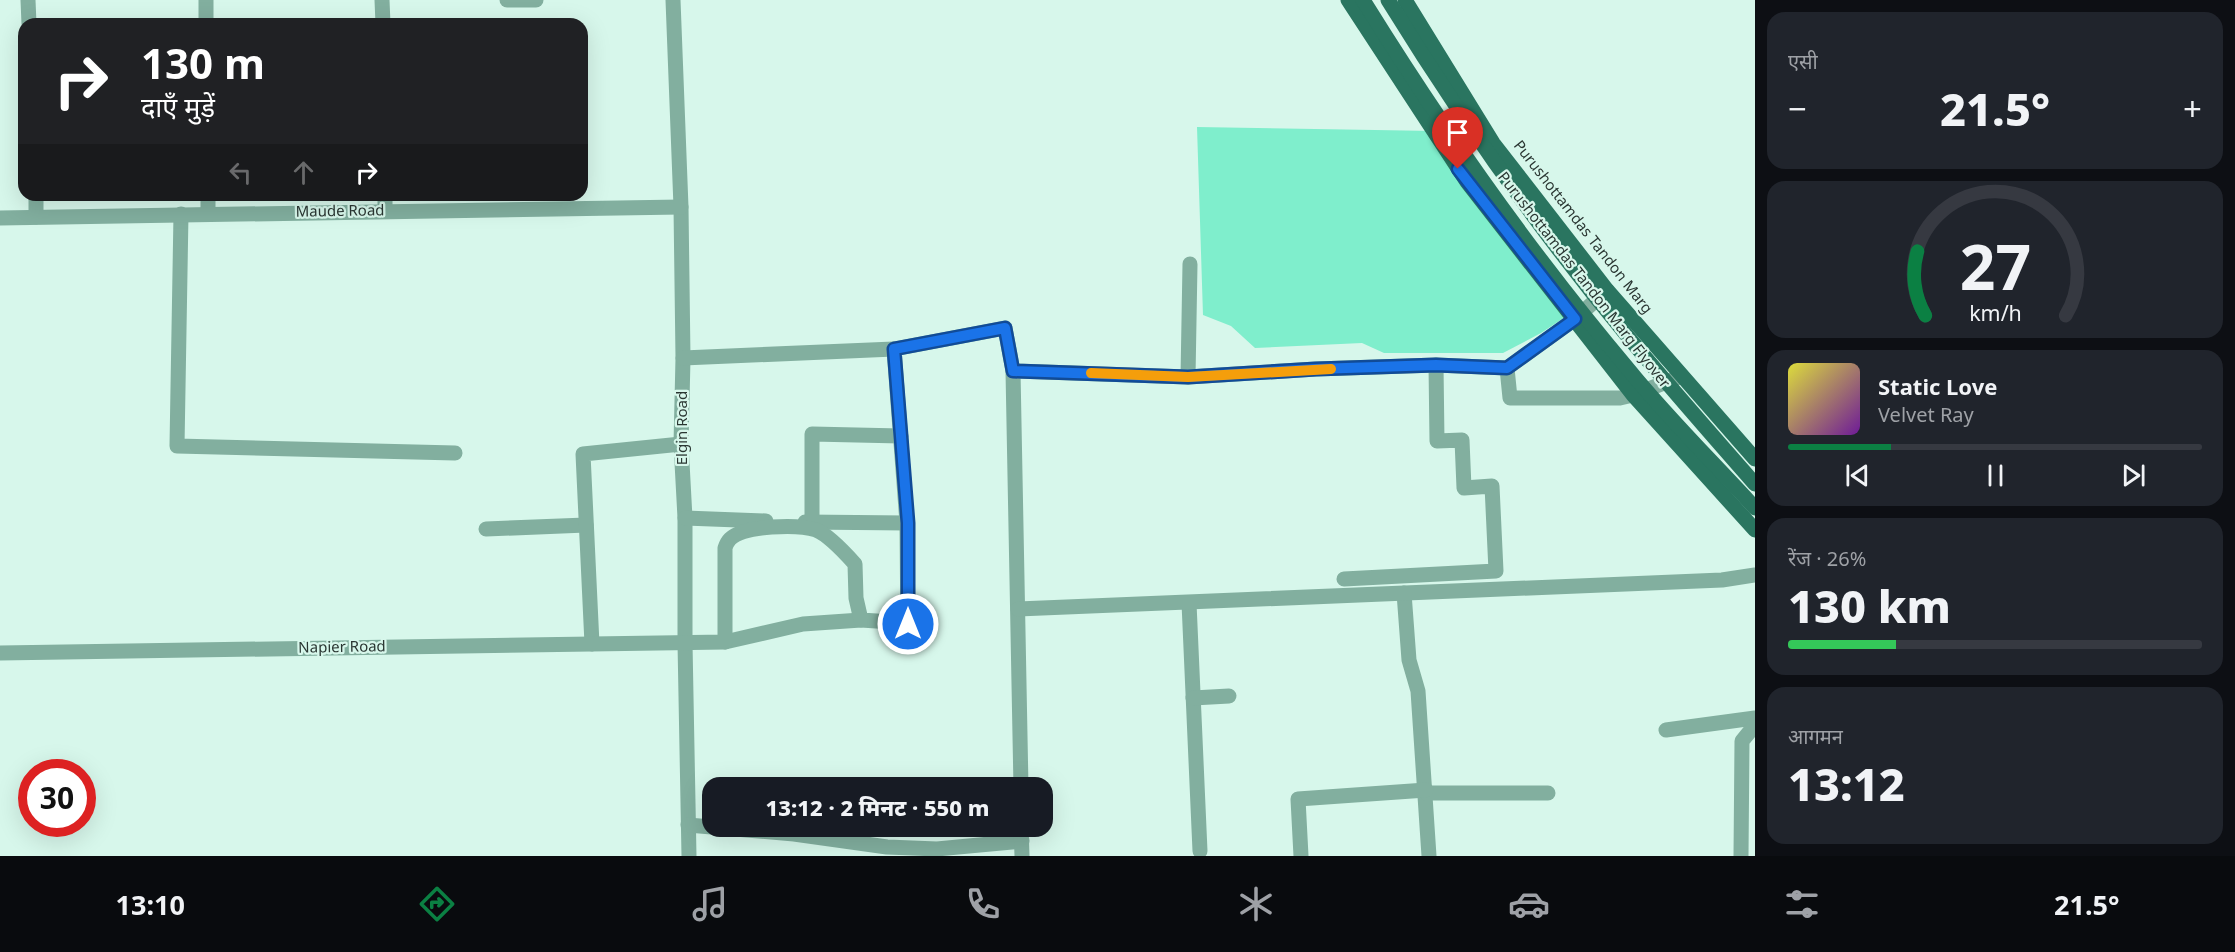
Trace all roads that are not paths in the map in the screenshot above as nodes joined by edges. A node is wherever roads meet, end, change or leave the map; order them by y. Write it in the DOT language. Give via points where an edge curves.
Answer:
graph roads {
  1 [pos="28,0"];
  2 [pos="206,0"];
  3 [pos="382,0"];
  4 [pos="507,0"];
  5 [pos="536,0"];
  6 [pos="673,0"];
  7 [pos="1348,0"];
  8 [pos="1363,0"];
  9 [pos="1388,0"];
  10 [pos="1405,0"];
  11 [pos="29,18"];
  12 [pos="206,18"];
  13 [pos="383,18"];
  14 [pos="36,201"];
  15 [pos="208,201"];
  16 [pos="385,203"];
  17 [pos="681,207"];
  18 [pos="181,214"];
  19 [pos="208,214"];
  20 [pos="36,217"];
  21 [pos="0,218"];
  22 [pos="1190,264"];
  23 [pos="1607,290"];
  24 [pos="1575,319"];
  25 [pos="894,349"];
  26 [pos="683,358"];
  27 [pos="1436,365"];
  28 [pos="1507,368"];
  29 [pos="1013,371"];
  30 [pos="1682,376"];
  31 [pos="1188,377"];
  32 [pos="1633,395"];
  33 [pos="902,436"];
  34 [pos="681,444"];
  35 [pos="455,453"];
  36 [pos="1755,459"];
  37 [pos="1755,484"];
  38 [pos="1755,508"];
  39 [pos="685,519"];
  40 [pos="812,522"];
  41 [pos="908,523"];
  42 [pos="586,525"];
  43 [pos="486,529"];
  44 [pos="1755,530"];
  45 [pos="1755,575"];
  46 [pos="1344,579"];
  47 [pos="1404,593"];
  48 [pos="1189,603"];
  49 [pos="1018,609"];
  50 [pos="861,620"];
  51 [pos="908,624"];
  52 [pos="908,641"];
  53 [pos="725,642"];
  54 [pos="685,643"];
  55 [pos="592,644"];
  56 [pos="0,652"];
  57 [pos="1229,696"];
  58 [pos="1193,698"];
  59 [pos="1755,718"];
  60 [pos="1755,725"];
  61 [pos="1666,730"];
  62 [pos="1021,777"];
  63 [pos="1426,791"];
  64 [pos="1548,793"];
  65 [pos="688,825"];
  66 [pos="1022,841"];
  67 [pos="1200,851"];
  68 [pos="689,856"];
  69 [pos="1301,856"];
  70 [pos="1429,856"];
  71 [pos="1741,856"];
  1 -- 11 [label="street"];
  2 -- 12 [label="street"];
  3 -- 13 [label="street"];
  4 -- 5 [label="street"];
  6 -- 17 [label="street, Elgin Road"];
  7 -- 24 [label="main road" via="1449,157"];
  8 -- 38 [label="main road, Purushottamdas Tandon Marg Flyover, bridge" via="1466,159 1564,289 1629,371"];
  9 -- 37 [label="main road, Purushottamdas Tandon Marg Flyover, bridge" via="1490,155 1566,258"];
  10 -- 23 [label="main road, Purushottamdas Tandon Marg" via="1493,142"];
  14 -- 20 [label="street"];
  15 -- 19 [label="street"];
  16 -- 17 [label="street, Maude Road"];
  16 -- 19 [label="street, Maude Road"];
  17 -- 26 [label="street, Elgin Road"];
  18 -- 19 [label="street, Maude Road"];
  18 -- 20 [label="street, Maude Road"];
  18 -- 35 [label="street" via="177,446"];
  20 -- 21 [label="street, Maude Road"];
  22 -- 31 [label="street"];
  23 -- 24 [label="street"];
  23 -- 30 [label="main road, Purushottamdas Tandon Marg"];
  24 -- 28 [label="street"];
  24 -- 32 [label="main road"];
  25 -- 26 [label="street"];
  25 -- 29 [label="street" via="1005,328"];
  25 -- 33 [label="street"];
  26 -- 34 [label="street, Elgin Road"];
  27 -- 28 [label="street"];
  27 -- 31 [label="street"];
  27 -- 46 [label="street" via="1437,441 1462,440 1464,488 1492,486 1496,571"];
  28 -- 32 [label="street" via="1510,398"];
  29 -- 31 [label="street"];
  29 -- 49 [label="street"];
  30 -- 32 [label="street"];
  30 -- 36 [label="main road, Purushottamdas Tandon Marg"];
  32 -- 44 [label="main road"];
  33 -- 40 [label="street" via="812,434"];
  33 -- 41 [label="street"];
  34 -- 39 [label="street, Elgin Road"];
  34 -- 42 [label="street" via="583,454"];
  39 -- 40 [label="street"];
  39 -- 54 [label="street, Elgin Road"];
  40 -- 41 [label="street"];
  41 -- 51 [label="street"];
  42 -- 43 [label="street"];
  42 -- 55 [label="street"];
  45 -- 47 [label="street" via="1722,580"];
  47 -- 48 [label="street"];
  47 -- 63 [label="street" via="1409,660 1418,691"];
  48 -- 49 [label="street"];
  48 -- 58 [label="street"];
  49 -- 62 [label="street"];
  50 -- 51 [label="street, Napier Road"];
  50 -- 53 [label="street, Napier Road" via="802,624"];
  50 -- 53 [label="street" via="855,564 840,548 817,531 754,528 730,538 725,548"];
  51 -- 52 [label="street"];
  53 -- 54 [label="street, Napier Road"];
  54 -- 55 [label="street, Napier Road"];
  54 -- 65 [label="street, Elgin Road"];
  55 -- 56 [label="street, Napier Road"];
  57 -- 58 [label="street"];
  58 -- 67 [label="street"];
  59 -- 61 [label="street"];
  60 -- 71 [label="street" via="1742,741"];
  63 -- 64 [label="street"];
  63 -- 69 [label="street" via="1298,799"];
  63 -- 70 [label="street"];
  65 -- 66 [label="street" via="887,847 937,849"];
  65 -- 68 [label="street, Elgin Road"];
}
